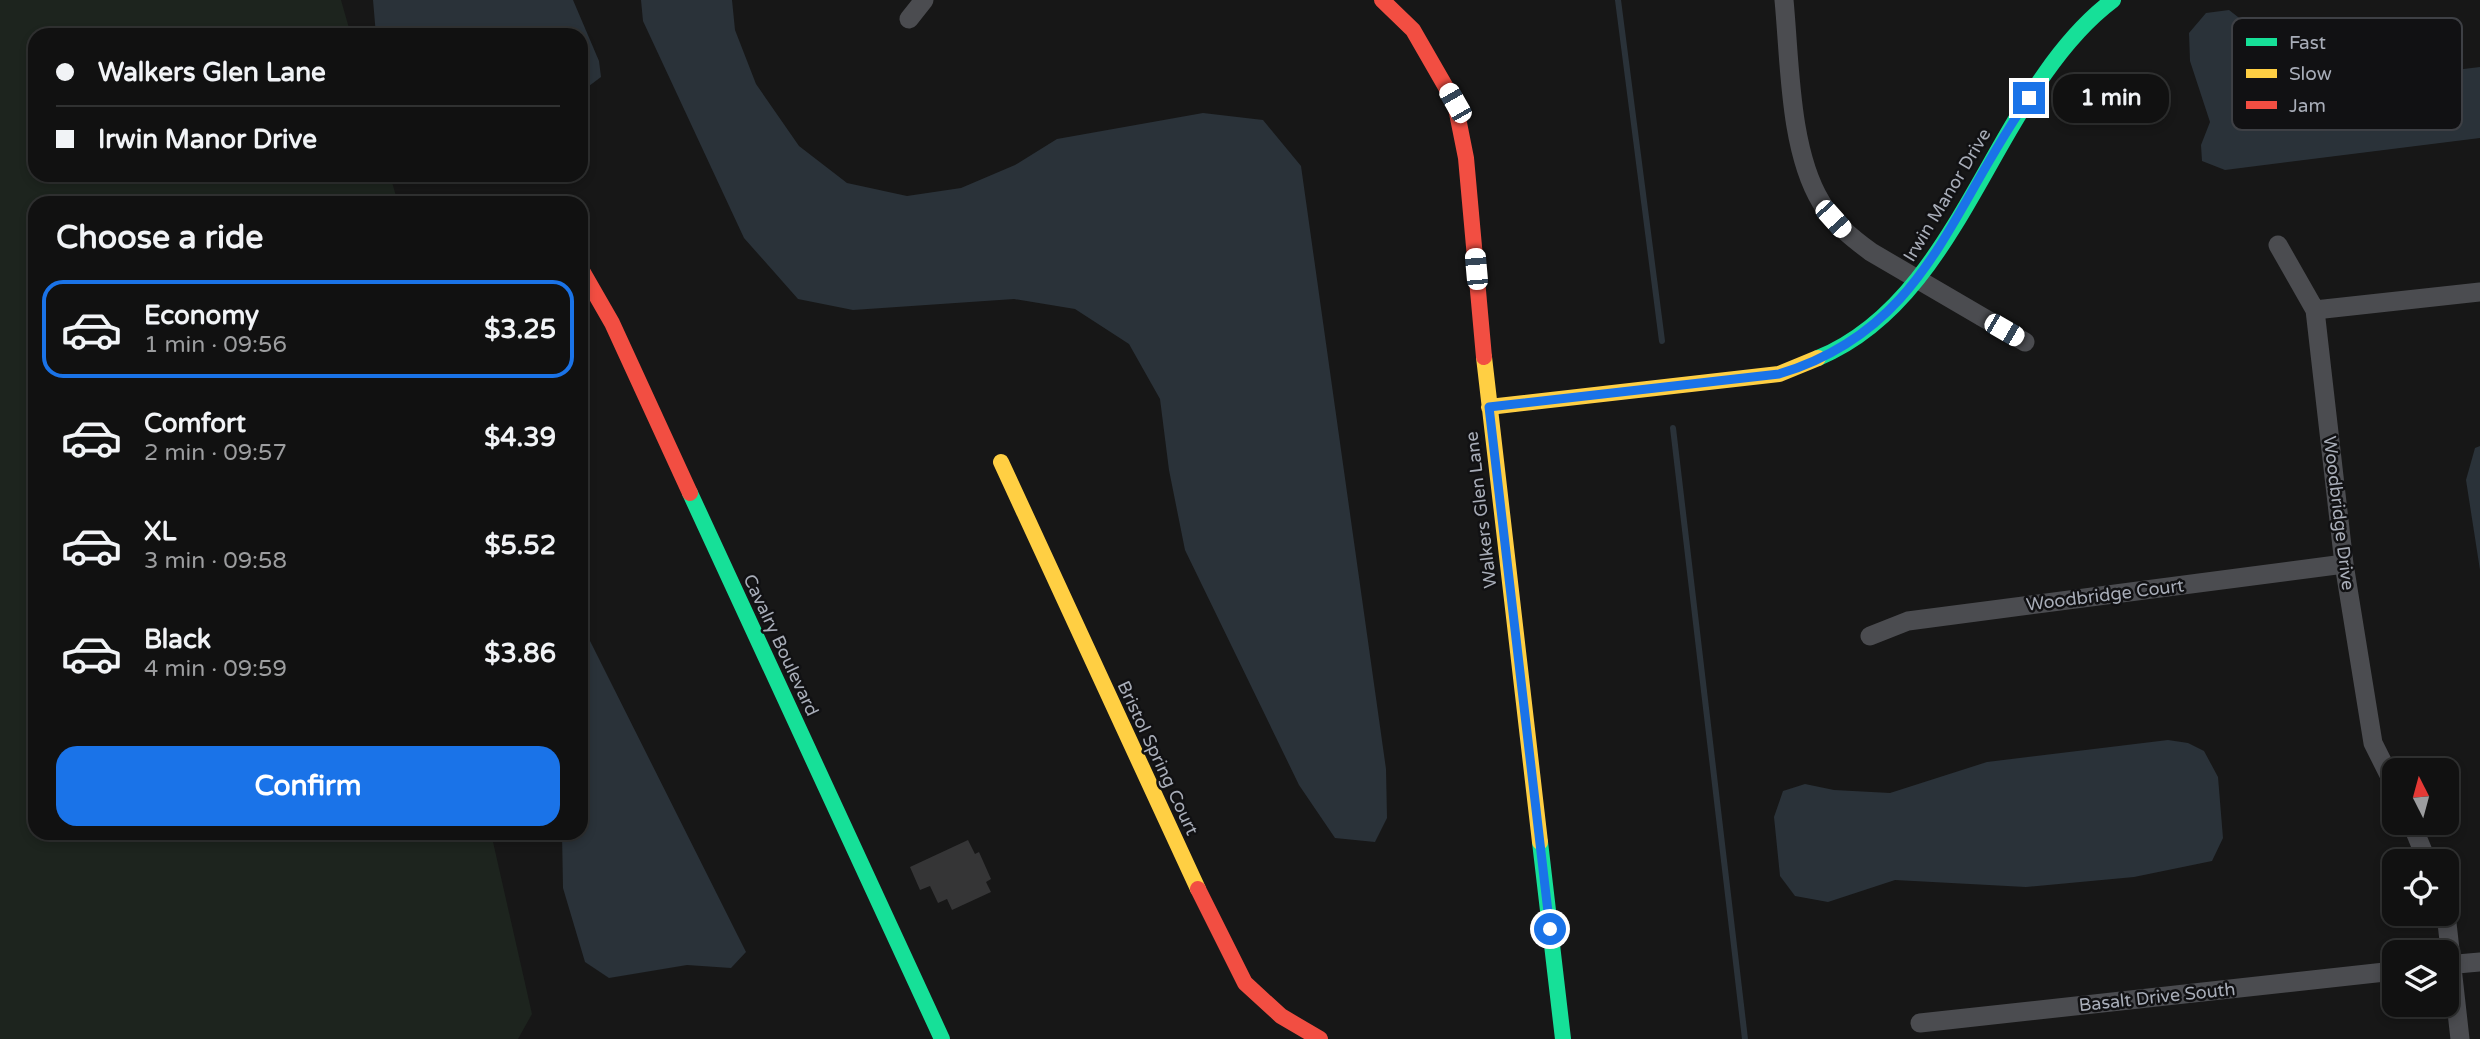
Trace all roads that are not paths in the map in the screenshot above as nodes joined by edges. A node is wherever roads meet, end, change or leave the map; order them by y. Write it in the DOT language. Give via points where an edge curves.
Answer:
graph roads {
  1 [pos="925,0"];
  2 [pos="1382,0"];
  3 [pos="1784,0"];
  4 [pos="2113,0"];
  5 [pos="909,19"];
  6 [pos="2278,245"];
  7 [pos="1918,280"];
  8 [pos="588,281"];
  9 [pos="2480,292"];
  10 [pos="2315,310"];
  11 [pos="2025,342"];
  12 [pos="1489,407"];
  13 [pos="1001,462"];
  14 [pos="2344,564"];
  15 [pos="1870,636"];
  16 [pos="2382,761"];
  17 [pos="2480,962"];
  18 [pos="2459,964"];
  19 [pos="2382,972"];
  20 [pos="2457,1017"];
  21 [pos="1920,1023"];
  22 [pos="942,1039"];
  23 [pos="1320,1039"];
  24 [pos="1563,1039"];
  25 [pos="2460,1039"];
  1 -- 5 [label="street"];
  2 -- 12 [label="street, Walkers Glen Lane" via="1413,30 1455,103 1465,158"];
  3 -- 7 [label="street" via="1800,147 1813,188 1849,236"];
  4 -- 7 [label="street, Irwin Manor Drive" via="2085,20 2015,118"];
  6 -- 10 [label="street, Woodbridge Drive"];
  7 -- 11 [label="street"];
  7 -- 12 [label="street, Irwin Manor Drive" via="1859,336 1779,374"];
  8 -- 22 [label="street, Cavalry Boulevard" via="612,323"];
  9 -- 10 [label="street"];
  10 -- 14 [label="street, Woodbridge Drive"];
  12 -- 24 [label="street, Walkers Glen Lane"];
  13 -- 23 [label="street, Bristol Spring Court" via="1245,983 1281,1016"];
  14 -- 15 [label="street, Woodbridge Court" via="1908,621"];
  14 -- 16 [label="street, Woodbridge Drive" via="2373,743"];
  17 -- 18 [label="street"];
  19 -- 21 [label="street, Basalt Drive South"];
  20 -- 25 [label="street"];
}
